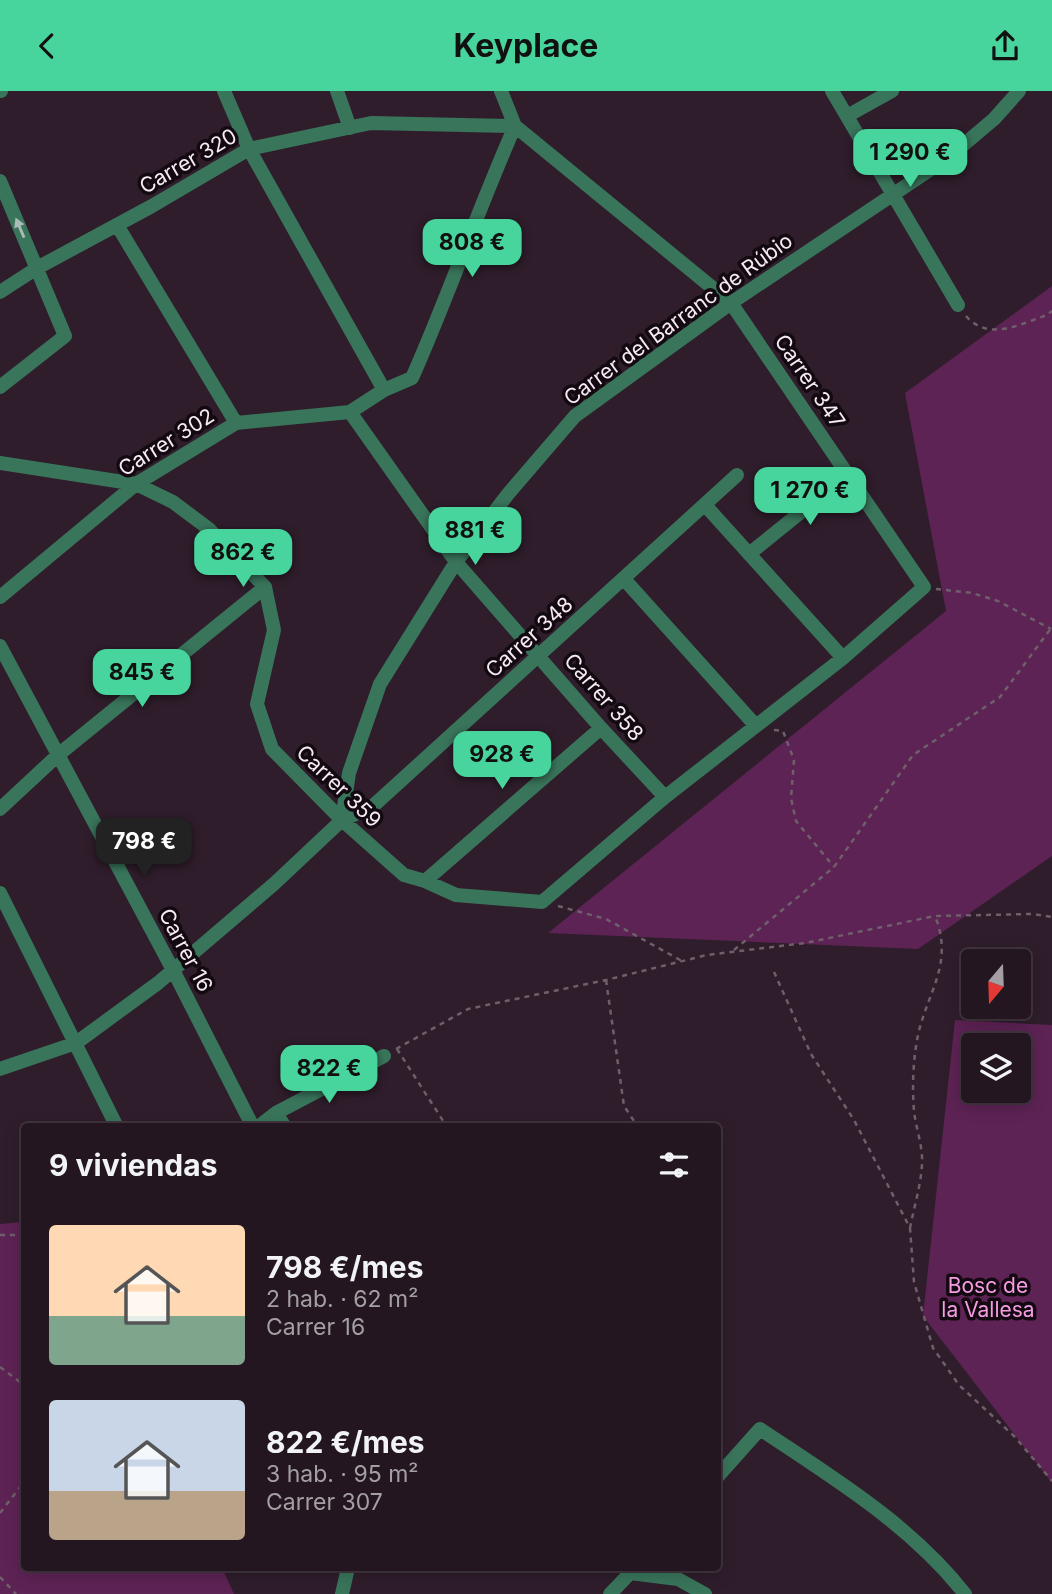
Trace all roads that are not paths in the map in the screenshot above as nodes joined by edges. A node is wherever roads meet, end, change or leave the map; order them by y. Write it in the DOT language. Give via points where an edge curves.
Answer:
graph roads {
  1 [pos="224,91"];
  2 [pos="337,91"];
  3 [pos="501,91"];
  4 [pos="832,91"];
  5 [pos="892,91"];
  6 [pos="1019,91"];
  7 [pos="847,116"];
  8 [pos="515,126"];
  9 [pos="350,128"];
  10 [pos="249,149"];
  11 [pos="0,181"];
  12 [pos="893,195"];
  13 [pos="117,225"];
  14 [pos="37,268"];
  15 [pos="0,292"];
  16 [pos="731,303"];
  17 [pos="958,305"];
  18 [pos="0,387"];
  19 [pos="384,390"];
  20 [pos="350,412"];
  21 [pos="236,423"];
  22 [pos="0,463"];
  23 [pos="848,474"];
  24 [pos="737,475"];
  25 [pos="136,484"];
  26 [pos="705,505"];
  27 [pos="749,554"];
  28 [pos="456,562"];
  29 [pos="624,579"];
  30 [pos="265,587"];
  31 [pos="0,597"];
  32 [pos="0,646"];
  33 [pos="539,655"];
  34 [pos="843,658"];
  35 [pos="757,726"];
  36 [pos="601,728"];
  37 [pos="58,755"];
  38 [pos="665,797"];
  39 [pos="0,809"];
  40 [pos="342,820"];
  41 [pos="425,881"];
  42 [pos="0,893"];
  43 [pos="173,970"];
  44 [pos="76,1043"];
  45 [pos="390,1052"];
  46 [pos="0,1069"];
  47 [pos="276,1113"];
  48 [pos="115,1123"];
  49 [pos="253,1123"];
  50 [pos="261,1123"];
  51 [pos="282,1123"];
  52 [pos="721,1473"];
  53 [pos="347,1571"];
  54 [pos="632,1571"];
  55 [pos="342,1594"];
  56 [pos="610,1594"];
  57 [pos="705,1594"];
  58 [pos="965,1594"];
  1 -- 10 [label="street"];
  2 -- 9 [label="street"];
  3 -- 8 [label="street"];
  4 -- 7 [label="street"];
  5 -- 7 [label="street"];
  6 -- 12 [label="street, Carrer del Barranc de Rúbio" via="949,157"];
  7 -- 12 [label="street"];
  8 -- 9 [label="street, Carrer 320" via="371,123"];
  8 -- 16 [label="street"];
  8 -- 19 [label="street, Carrer 302" via="412,378"];
  9 -- 10 [label="street, Carrer 320"];
  10 -- 13 [label="street, Carrer 320"];
  10 -- 19 [label="street"];
  14 -- 11 [label="street, one-way"];
  12 -- 16 [label="street, Carrer del Barranc de Rúbio"];
  12 -- 17 [label="street"];
  13 -- 14 [label="street, Carrer 320"];
  13 -- 21 [label="street"];
  14 -- 15 [label="street, Carrer 320"];
  14 -- 18 [label="street" via="65,336"];
  16 -- 23 [label="street, Carrer 347"];
  16 -- 28 [label="street, Carrer del Barranc de Rúbio" via="575,416"];
  19 -- 20 [label="street, Carrer 302"];
  20 -- 21 [label="street, Carrer 302"];
  20 -- 28 [label="street, Carrer 358"];
  21 -- 25 [label="street, Carrer 302"];
  22 -- 25 [label="street"];
  23 -- 27 [label="street"];
  23 -- 34 [label="street, Carrer 347" via="924,587"];
  24 -- 26 [label="street, Carrer 348"];
  25 -- 30 [label="street" via="173,502 209,529"];
  25 -- 31 [label="street, Carrer 302"];
  26 -- 27 [label="street"];
  26 -- 29 [label="street, Carrer 348"];
  27 -- 34 [label="street"];
  28 -- 33 [label="street, Carrer 358"];
  28 -- 40 [label="street, Carrer del Barranc de Rúbio" via="380,684 349,773"];
  29 -- 33 [label="street, Carrer 348"];
  29 -- 35 [label="street"];
  30 -- 37 [label="street"];
  30 -- 40 [label="street, Carrer 359" via="274,630 257,704 272,749"];
  32 -- 37 [label="street, Carrer 16"];
  33 -- 36 [label="street, Carrer 358"];
  33 -- 40 [label="street, Carrer 348" via="373,806"];
  34 -- 35 [label="street"];
  35 -- 38 [label="street"];
  36 -- 38 [label="street, Carrer 358"];
  36 -- 41 [label="street"];
  37 -- 39 [label="street"];
  37 -- 43 [label="street, Carrer 16"];
  38 -- 41 [label="street, Carrer 359" via="542,902 456,895"];
  40 -- 41 [label="street, Carrer 359" via="404,875"];
  40 -- 43 [label="street"];
  42 -- 44 [label="street"];
  43 -- 44 [label="street"];
  43 -- 49 [label="street, Carrer 16"];
  44 -- 46 [label="street"];
  44 -- 48 [label="street"];
  45 -- 47 [label="street"];
  47 -- 50 [label="street"];
  47 -- 51 [label="street"];
  52 -- 58 [label="street" via="760,1429 912,1535"];
  53 -- 55 [label="street"];
  54 -- 56 [label="street"];
  54 -- 57 [label="street" via="678,1579"];
}
